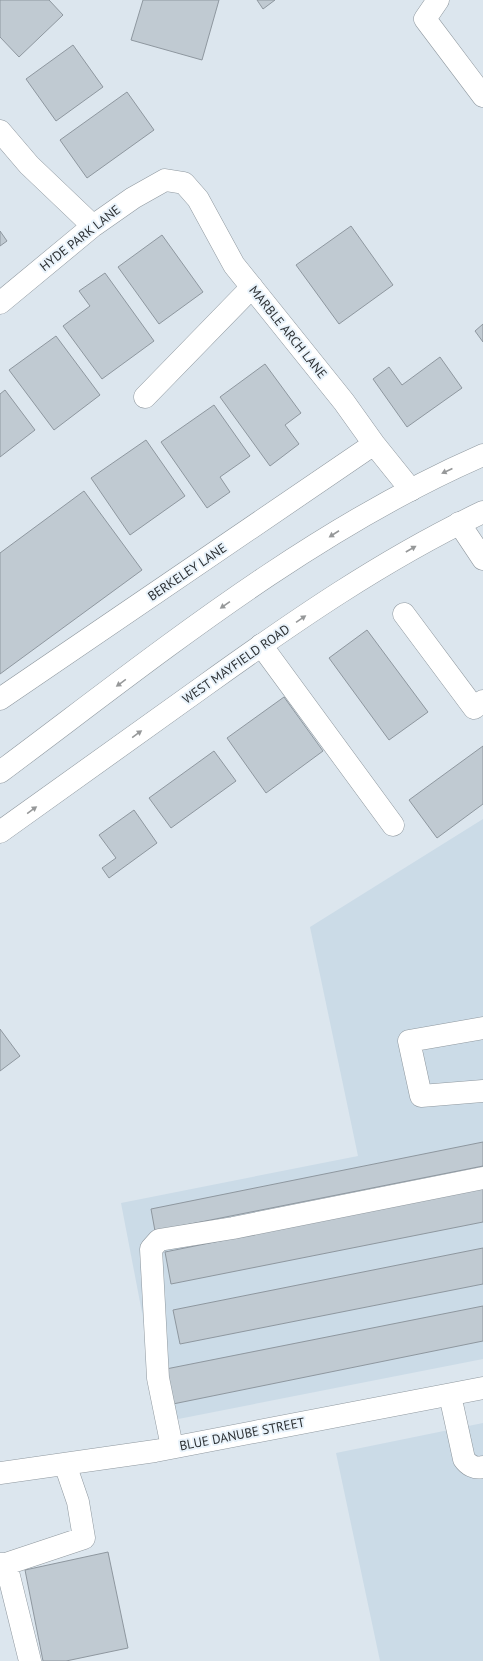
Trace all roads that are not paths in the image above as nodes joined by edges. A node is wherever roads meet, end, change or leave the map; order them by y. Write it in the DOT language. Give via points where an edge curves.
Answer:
graph roads {
  1 [pos="438,0"];
  2 [pos="483,96"];
  3 [pos="0,131"];
  4 [pos="165,180"];
  5 [pos="93,226"];
  6 [pos="252,287"];
  7 [pos="0,303"];
  8 [pos="145,397"];
  9 [pos="374,444"];
  10 [pos="483,455"];
  11 [pos="411,490"];
  12 [pos="483,512"];
  13 [pos="459,523"];
  14 [pos="483,559"];
  15 [pos="404,614"];
  16 [pos="261,645"];
  17 [pos="0,699"];
  18 [pos="483,700"];
  19 [pos="0,772"];
  20 [pos="393,825"];
  21 [pos="0,832"];
  22 [pos="483,1028"];
  23 [pos="483,1091"];
  24 [pos="483,1178"];
  25 [pos="483,1388"];
  26 [pos="450,1395"];
  27 [pos="172,1447"];
  28 [pos="65,1464"];
  29 [pos="481,1468"];
  30 [pos="0,1473"];
  31 [pos="3,1564"];
  32 [pos="30,1661"];
  1 -- 2 [label="street" via="425,20"];
  3 -- 5 [label="street" via="28,165"];
  4 -- 5 [label="street, HYDE PARK LANE" via="133,198"];
  4 -- 6 [label="street, MARBLE ARCH LANE" via="184,183 198,199 234,265"];
  5 -- 7 [label="street, HYDE PARK LANE"];
  6 -- 8 [label="street"];
  6 -- 9 [label="street, MARBLE ARCH LANE" via="344,402"];
  9 -- 11 [label="street, MARBLE ARCH LANE"];
  9 -- 17 [label="street, BERKELEY LANE"];
  10 -- 11 [label="street, one-way"];
  11 -- 19 [label="street, one-way" via="338,530 224,606"];
  12 -- 13 [label="street, WEST MAYFIELD ROAD"];
  13 -- 14 [label="street"];
  16 -- 13 [label="street, WEST MAYFIELD ROAD, one-way" via="368,574"];
  15 -- 18 [label="street" via="474,708"];
  16 -- 20 [label="street"];
  21 -- 16 [label="street, WEST MAYFIELD ROAD, one-way"];
  22 -- 23 [label="street" via="409,1041 421,1096"];
  24 -- 27 [label="street" via="233,1228 159,1240 150,1249 158,1378"];
  25 -- 26 [label="street, BLUE DANUBE STREET"];
  26 -- 27 [label="street, BLUE DANUBE STREET"];
  26 -- 29 [label="street" via="464,1459 467,1463"];
  27 -- 28 [label="street, BLUE DANUBE STREET"];
  28 -- 30 [label="street, BLUE DANUBE STREET"];
  28 -- 31 [label="street" via="78,1502 84,1538"];
  31 -- 32 [label="street"];
}
